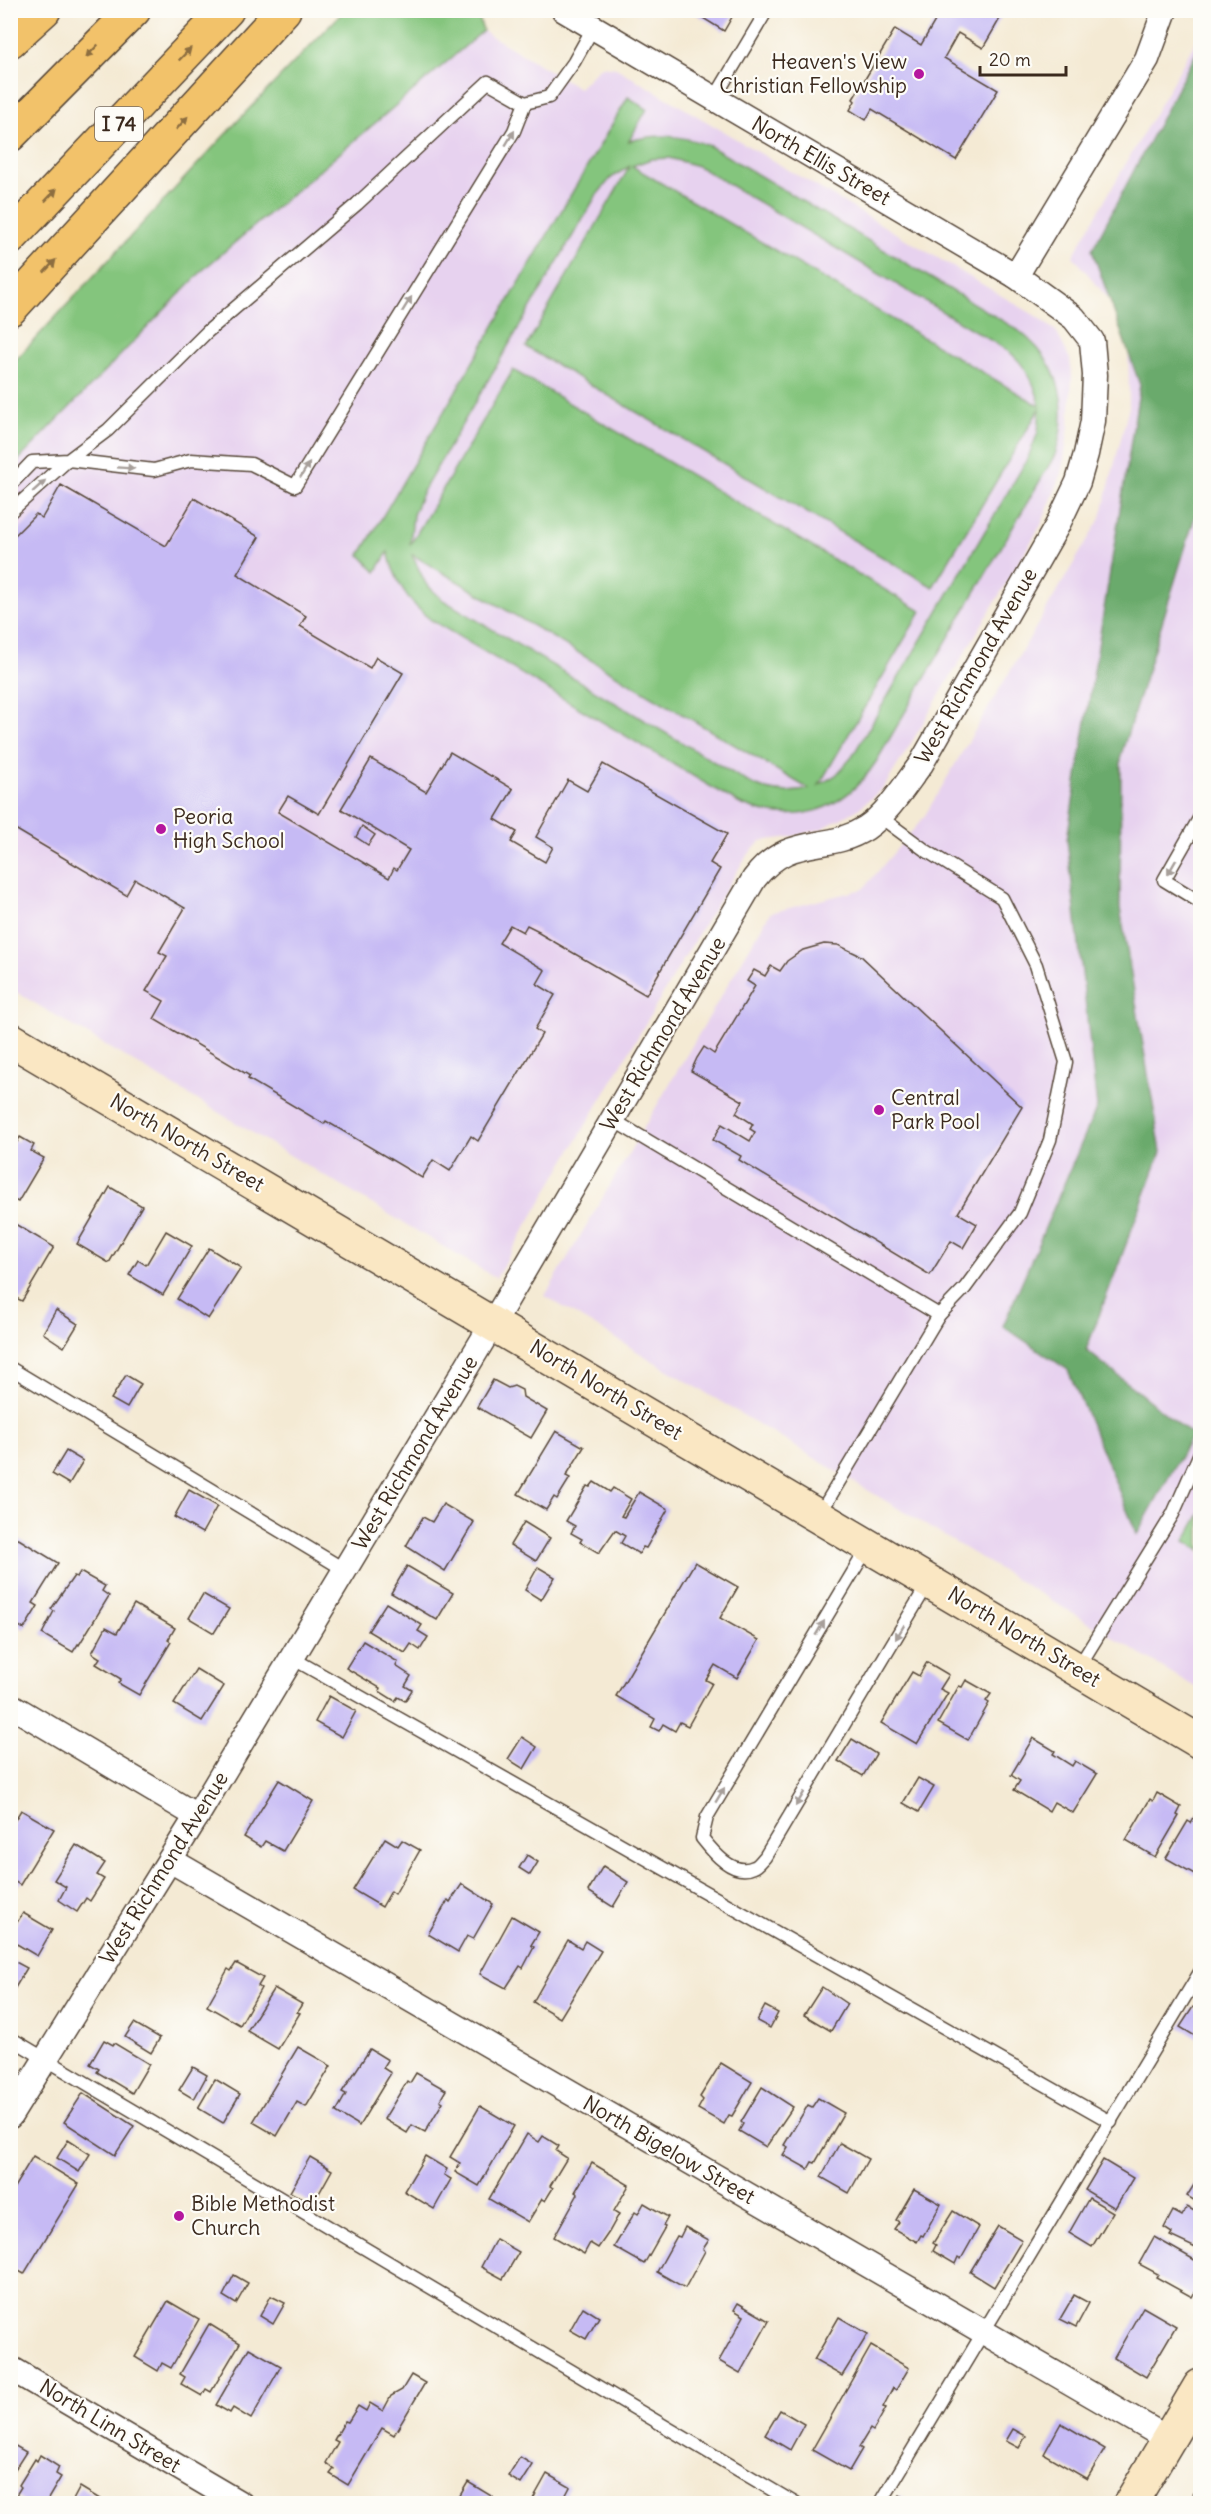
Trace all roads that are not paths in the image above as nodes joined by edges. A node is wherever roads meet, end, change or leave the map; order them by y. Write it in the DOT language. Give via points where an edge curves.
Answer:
graph roads {
  1 [pos="44,10"];
  2 [pos="134,10"];
  3 [pos="227,10"];
  4 [pos="284,10"];
  5 [pos="564,10"];
  6 [pos="767,10"];
  7 [pos="1165,10"];
  8 [pos="593,28"];
  9 [pos="10,41"];
  10 [pos="714,99"];
  11 [pos="525,103"];
  12 [pos="10,135"];
  13 [pos="10,238"];
  14 [pos="1016,276"];
  15 [pos="10,309"];
  16 [pos="68,460"];
  17 [pos="10,485"];
  18 [pos="10,512"];
  19 [pos="879,816"];
  20 [pos="1200,818"];
  21 [pos="1200,902"];
  22 [pos="10,1039"];
  23 [pos="612,1120"];
  24 [pos="939,1315"];
  25 [pos="493,1323"];
  26 [pos="10,1368"];
  27 [pos="1200,1453"];
  28 [pos="819,1516"];
  29 [pos="869,1546"];
  30 [pos="345,1570"];
  31 [pos="930,1581"];
  32 [pos="292,1658"];
  33 [pos="1077,1669"];
  34 [pos="10,1705"];
  35 [pos="1200,1742"];
  36 [pos="197,1816"];
  37 [pos="170,1860"];
  38 [pos="1200,1972"];
  39 [pos="10,2038"];
  40 [pos="45,2059"];
  41 [pos="10,2116"];
  42 [pos="1111,2122"];
  43 [pos="985,2333"];
  44 [pos="10,2368"];
  45 [pos="1197,2400"];
  46 [pos="1168,2439"];
  47 [pos="241,2504"];
  48 [pos="796,2504"];
  49 [pos="880,2504"];
  50 [pos="1130,2504"];
  1 -- 9 [label="highway"];
  2 -- 12 [label="highway, one-way"];
  13 -- 3 [label="highway, I 74, one-way"];
  15 -- 4 [label="highway, one-way"];
  5 -- 8 [label="street, North Ellis Street"];
  6 -- 10 [label="lane"];
  7 -- 14 [label="street" via="1146,59"];
  8 -- 10 [label="street, North Ellis Street"];
  8 -- 11 [label="lane" via="549,97"];
  10 -- 14 [label="street, North Ellis Street"];
  11 -- 16 [label="lane" via="488,82 357,204 207,332 108,430"];
  16 -- 11 [label="lane, one-way" via="153,470 191,460 251,464 295,486 514,131"];
  14 -- 19 [label="street, West Richmond Avenue" via="1074,318 1092,342 1093,421 1086,454 1061,519 921,764"];
  16 -- 17 [label="lane" via="32,462"];
  18 -- 16 [label="lane, one-way"];
  19 -- 23 [label="street, West Richmond Avenue" via="846,837 795,848 764,867"];
  19 -- 24 [label="lane" via="1002,898 1035,965 1066,1062 1050,1140 1020,1213 965,1288"];
  20 -- 21 [label="lane, one-way" via="1164,880"];
  22 -- 25 [label="street, North North Street"];
  23 -- 24 [label="lane"];
  23 -- 25 [label="street, West Richmond Avenue"];
  24 -- 28 [label="lane"];
  25 -- 28 [label="street, North North Street"];
  25 -- 30 [label="street, West Richmond Avenue"];
  26 -- 30 [label="lane"];
  27 -- 33 [label="lane" via="1173,1514"];
  28 -- 29 [label="street, North North Street"];
  29 -- 31 [label="street, North North Street"];
  31 -- 29 [label="lane, one-way" via="765,1857 754,1868 736,1869 717,1857 702,1838 707,1817"];
  30 -- 32 [label="street, West Richmond Avenue"];
  31 -- 33 [label="street, North North Street"];
  32 -- 36 [label="street, West Richmond Avenue"];
  32 -- 42 [label="lane"];
  33 -- 35 [label="street, North North Street"];
  34 -- 36 [label="street"];
  36 -- 37 [label="street, West Richmond Avenue"];
  37 -- 40 [label="street, West Richmond Avenue"];
  37 -- 43 [label="street, North Bigelow Street"];
  38 -- 42 [label="lane"];
  39 -- 40 [label="lane"];
  40 -- 41 [label="street, West Richmond Avenue"];
  40 -- 48 [label="lane"];
  42 -- 43 [label="lane"];
  43 -- 46 [label="street, North Bigelow Street"];
  43 -- 49 [label="lane"];
  44 -- 47 [label="street, North Linn Street"];
  45 -- 46 [label="street"];
  46 -- 50 [label="street"];
}
